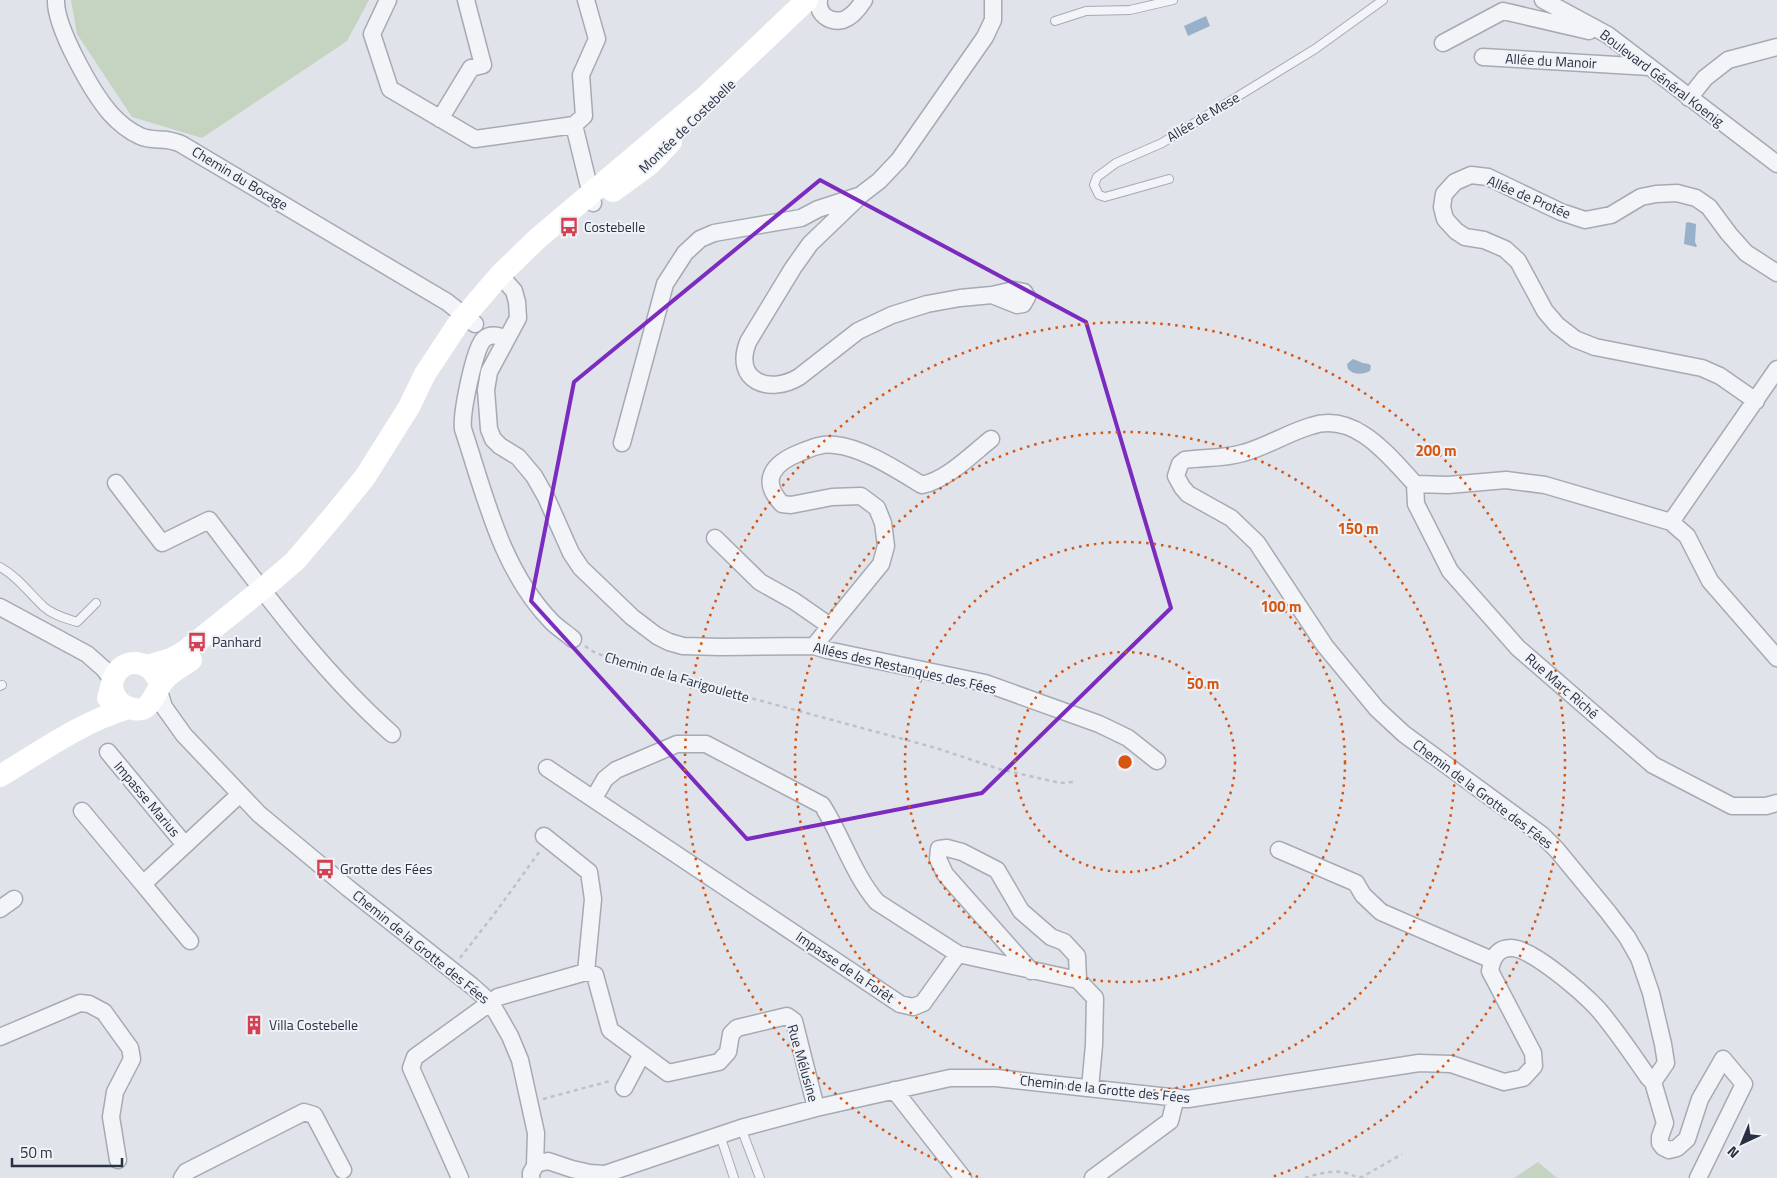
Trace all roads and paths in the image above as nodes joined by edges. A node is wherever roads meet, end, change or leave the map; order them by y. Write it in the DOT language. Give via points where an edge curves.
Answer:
graph roads {
  1 [pos="56,0"];
  2 [pos="388,0"];
  3 [pos="466,0"];
  4 [pos="586,0"];
  5 [pos="864,0"];
  6 [pos="994,0"];
  7 [pos="1173,0"];
  8 [pos="1384,0"];
  9 [pos="1543,0"];
  10 [pos="817,2"];
  11 [pos="1055,21"];
  12 [pos="1608,35"];
  13 [pos="1443,43"];
  14 [pos="1777,47"];
  15 [pos="1482,57"];
  16 [pos="1650,67"];
  17 [pos="1689,98"];
  18 [pos="440,119"];
  19 [pos="574,125"];
  20 [pos="1777,164"];
  21 [pos="1169,179"];
  22 [pos="862,194"];
  23 [pos="592,200"];
  24 [pos="1777,273"];
  25 [pos="504,280"];
  26 [pos="992,295"];
  27 [pos="470,320"];
  28 [pos="506,338"];
  29 [pos="1777,369"];
  30 [pos="1756,401"];
  31 [pos="991,439"];
  32 [pos="622,443"];
  33 [pos="116,484"];
  34 [pos="1415,484"];
  35 [pos="1671,522"];
  36 [pos="715,538"];
  37 [pos="0,567"];
  38 [pos="265,593"];
  39 [pos="96,603"];
  40 [pos="0,607"];
  41 [pos="830,626"];
  42 [pos="573,639"];
  43 [pos="814,646"];
  44 [pos="87,654"];
  45 [pos="1777,658"];
  46 [pos="139,665"];
  47 [pos="112,683"];
  48 [pos="158,688"];
  49 [pos="136,708"];
  50 [pos="89,723"];
  51 [pos="392,734"];
  52 [pos="184,735"];
  53 [pos="108,752"];
  54 [pos="1157,761"];
  55 [pos="547,768"];
  56 [pos="0,776"];
  57 [pos="1073,782"];
  58 [pos="240,794"];
  59 [pos="594,798"];
  60 [pos="1777,803"];
  61 [pos="82,811"];
  62 [pos="546,838"];
  63 [pos="185,845"];
  64 [pos="1279,850"];
  65 [pos="143,884"];
  66 [pos="14,900"];
  67 [pos="0,909"];
  68 [pos="190,941"];
  69 [pos="958,954"];
  70 [pos="1492,960"];
  71 [pos="451,969"];
  72 [pos="1031,971"];
  73 [pos="586,972"];
  74 [pos="1078,980"];
  75 [pos="490,1002"];
  76 [pos="0,1037"];
  77 [pos="642,1054"];
  78 [pos="627,1082"];
  79 [pos="1654,1082"];
  80 [pos="1090,1088"];
  81 [pos="894,1090"];
  82 [pos="1176,1098"];
  83 [pos="529,1103"];
  84 [pos="816,1108"];
  85 [pos="741,1128"];
  86 [pos="536,1133"];
  87 [pos="720,1135"];
  88 [pos="1402,1154"];
  89 [pos="118,1160"];
  90 [pos="559,1168"];
  91 [pos="343,1170"];
  92 [pos="533,1172"];
  93 [pos="601,1176"];
  94 [pos="182,1178"];
  95 [pos="460,1178"];
  96 [pos="734,1178"];
  97 [pos="760,1178"];
  98 [pos="963,1178"];
  99 [pos="1093,1178"];
  100 [pos="1305,1178"];
  101 [pos="1698,1178"];
  1 -- 27 [label="street, Chemin du Bocage" via="63,32 72,50 108,111 118,121 142,137 182,144 447,302"];
  2 -- 18 [label="street" via="372,34 390,89"];
  3 -- 18 [label="street" via="483,65 471,68"];
  4 -- 19 [label="street" via="597,40 581,75 584,116"];
  5 -- 10 [label="street" via="854,13 836,20 822,14"];
  6 -- 22 [label="street" via="993,20 985,37 899,160"];
  7 -- 11 [label="lane" via="1130,10 1086,11"];
  8 -- 21 [label="lane, Allée de Mese" via="1315,49 1162,143 1116,163 1097,177 1094,184 1099,195 1105,197"];
  9 -- 12 [label="street, Boulevard Général Koenig"];
  10 -- 23 [label="main road, Montée de Costebelle" via="700,110 650,164"];
  12 -- 13 [label="street" via="1503,12"];
  12 -- 16 [label="street, Boulevard Général Koenig"];
  14 -- 17 [label="street" via="1728,60 1705,78"];
  15 -- 16 [label="street, Allée du Manoir"];
  16 -- 17 [label="street, Boulevard Général Koenig"];
  17 -- 20 [label="street, Boulevard Général Koenig"];
  18 -- 19 [label="street" via="475,139"];
  19 -- 23 [label="street"];
  22 -- 26 [label="street" via="810,244 793,268 748,342 744,361 749,376 773,386 790,382 847,339 880,320 927,304"];
  22 -- 32 [label="street" via="801,218 714,233 700,239 685,253 665,284"];
  23 -- 25 [label="main road, Montée de Costebelle" via="556,238"];
  24 -- 30 [label="street, Allée de Protée" via="1746,252 1709,207 1696,198 1677,193 1641,197 1611,215 1585,220 1560,212 1488,177 1471,176 1455,182 1444,194 1442,207 1450,225 1466,237 1484,240 1504,249 1518,261 1545,311 1575,339 1595,347 1702,368 1720,376"];
  25 -- 27 [label="main road, Montée de Costebelle"];
  25 -- 28 [label="street, Allées des Restanques des Fées" via="516,296 518,318"];
  27 -- 38 [label="main road, Montée de Costebelle" via="365,477"];
  28 -- 42 [label="street" via="496,335 482,341 474,362 462,429 497,532 515,570 543,612"];
  28 -- 43 [label="street, Allées des Restanques des Fées" via="489,372 486,390 489,429 493,439 518,457 534,476 571,553 588,574 632,617 669,642 683,646"];
  29 -- 30 [label="street"];
  30 -- 35 [label="street"];
  31 -- 41 [label="street" via="948,472 922,485 852,448 835,445 818,445 776,465 770,482 772,491 782,504 861,496 877,508 883,523 886,546 881,564"];
  33 -- 38 [label="street" via="162,543 209,520"];
  34 -- 35 [label="street" via="1506,480 1545,485"];
  34 -- 60 [label="street, Rue Marc Riché" via="1416,504 1450,571 1518,648 1653,765 1732,806"];
  34 -- 79 [label="street, Chemin de la Grotte des Fées" via="1379,445 1360,432 1327,422 1301,429 1242,454 1186,460 1180,464 1176,476 1188,494 1231,518 1256,543 1325,646 1377,709 1404,734 1542,835 1627,936 1651,992 1663,1044 1666,1062"];
  35 -- 45 [label="street" via="1687,536 1710,581"];
  36 -- 41 [label="street" via="760,582"];
  37 -- 39 [label="lane" via="58,616 77,622"];
  38 -- 46 [label="main road, Montée de Costebelle" via="184,652 171,659"];
  38 -- 48 [label="main road, Montée de Costebelle"];
  38 -- 51 [label="street" via="339,682"];
  40 -- 44 [label="street"];
  41 -- 43 [label="street"];
  42 -- 57 [label="path, Chemin de la Farigoulette" via="621,663 936,748 999,769"];
  43 -- 54 [label="street, Allées des Restanques des Fées" via="985,683 1099,724 1128,738"];
  44 -- 46 [label="street"];
  44 -- 47 [label="street" via="104,668"];
  46 -- 47 [label="main road, Montée de Costebelle" via="118,670"];
  46 -- 48 [label="main road" via="154,673"];
  47 -- 49 [label="main road" via="117,700"];
  47 -- 50 [label="main road, Montée de Costebelle" via="105,704"];
  48 -- 49 [label="main road, Montée de Costebelle" via="154,699"];
  48 -- 52 [label="street, Chemin de la Grotte des Fées" via="164,707"];
  49 -- 50 [label="main road, Montée de Costebelle" via="114,712"];
  49 -- 52 [label="street, Chemin de la Grotte des Fées" via="159,714"];
  50 -- 56 [label="main road, Montée de Costebelle"];
  52 -- 58 [label="street, Chemin de la Grotte des Fées"];
  53 -- 63 [label="street, Impasse Marius"];
  55 -- 59 [label="street, Impasse de la Forêt"];
  58 -- 63 [label="street, Impasse Marius"];
  58 -- 71 [label="street, Chemin de la Grotte des Fées" via="286,837"];
  59 -- 69 [label="street, Impasse de la Forêt" via="900,1004 913,1007 923,1003"];
  59 -- 69 [label="street" via="605,779 616,770 676,744 706,744 822,805 867,890 877,902"];
  61 -- 65 [label="street"];
  62 -- 71 [label="path" via="495,913"];
  62 -- 73 [label="street" via="589,872 593,899"];
  63 -- 65 [label="street, Impasse Marius"];
  64 -- 70 [label="street" via="1356,883 1363,895 1381,912"];
  65 -- 68 [label="street"];
  66 -- 67 [label="street"];
  69 -- 72 [label="street"];
  70 -- 79 [label="street" via="1502,950 1511,948 1553,969 1597,1009"];
  70 -- 82 [label="street, Chemin de la Grotte des Fées" via="1490,971 1533,1052 1534,1066 1523,1078 1504,1082 1451,1064 1419,1063 1188,1099"];
  71 -- 75 [label="street, Chemin de la Grotte des Fées"];
  72 -- 74 [label="street"];
  72 -- 74 [label="street" via="945,874 938,858 939,849 962,852 996,870 1020,911 1051,937 1064,942 1077,956"];
  73 -- 75 [label="street" via="498,996"];
  73 -- 77 [label="street, Rue Mélusine" via="595,974 610,1030"];
  74 -- 80 [label="street" via="1095,998"];
  75 -- 83 [label="street, Chemin de la Grotte des Fées" via="510,1036"];
  75 -- 95 [label="street" via="415,1057 411,1068"];
  76 -- 89 [label="street" via="80,1003 104,1012 130,1048 132,1059 115,1092 111,1117"];
  77 -- 78 [label="street"];
  77 -- 84 [label="street, Rue Mélusine" via="668,1073 719,1062 728,1052 731,1034 737,1028 787,1016 794,1021"];
  78 -- 83 [label="path"];
  79 -- 101 [label="street" via="1665,1124 1660,1143 1669,1150 1687,1139 1700,1099 1722,1059 1744,1084"];
  80 -- 81 [label="street, Chemin de la Grotte des Fées" via="996,1078 950,1078"];
  80 -- 82 [label="street, Chemin de la Grotte des Fées"];
  81 -- 84 [label="street, Chemin de la Grotte des Fées"];
  81 -- 98 [label="street"];
  82 -- 99 [label="street" via="1170,1121"];
  83 -- 86 [label="street, Chemin de la Grotte des Fées"];
  84 -- 85 [label="street, Chemin de la Grotte des Fées"];
  85 -- 87 [label="street, Chemin de la Grotte des Fées"];
  85 -- 97 [label="lane"];
  86 -- 90 [label="street, Chemin de la Grotte des Fées"];
  86 -- 92 [label="street, Chemin de la Grotte des Fées"];
  87 -- 93 [label="street, Chemin de la Grotte des Fées"];
  87 -- 96 [label="lane"];
  88 -- 100 [label="path" via="1362,1177 1335,1172"];
  90 -- 92 [label="street, Chemin de la Grotte des Fées" via="543,1161"];
  90 -- 93 [label="street, Chemin de la Grotte des Fées"];
  91 -- 94 [label="street" via="314,1115 304,1112 186,1172"];
}
